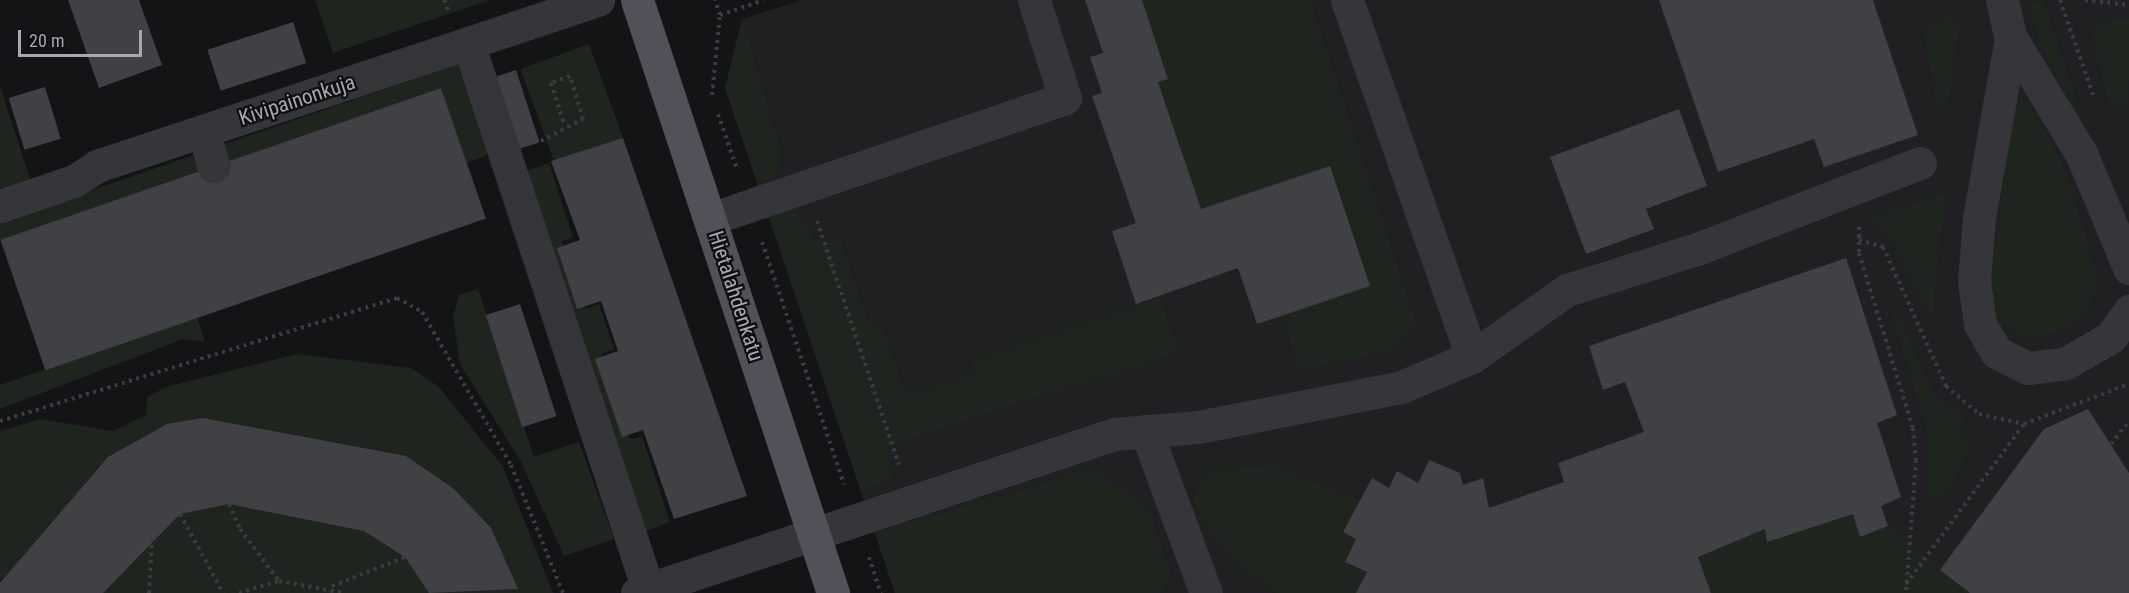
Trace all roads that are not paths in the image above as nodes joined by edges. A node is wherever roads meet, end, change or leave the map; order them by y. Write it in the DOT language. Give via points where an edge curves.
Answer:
graph roads {
  1 [pos="598,0"];
  2 [pos="637,0"];
  3 [pos="1034,0"];
  4 [pos="1347,0"];
  5 [pos="2002,0"];
  6 [pos="2011,38"];
  7 [pos="468,43"];
  8 [pos="203,131"];
  9 [pos="1920,164"];
  10 [pos="214,166"];
  11 [pos="0,206"];
  12 [pos="710,219"];
  13 [pos="2129,268"];
  14 [pos="2129,311"];
  15 [pos="1472,357"];
  16 [pos="1146,431"];
  17 [pos="814,534"];
  18 [pos="643,591"];
  19 [pos="833,593"];
  20 [pos="1206,593"];
  1 -- 7 [label="lane, Kivipainonkuja"];
  2 -- 12 [label="main road, Hietalahdenkatu"];
  3 -- 12 [label="lane" via="1065,98"];
  4 -- 15 [label="lane"];
  5 -- 6 [label="lane"];
  6 -- 13 [label="lane" via="2081,153"];
  6 -- 14 [label="lane" via="1979,218 1974,281 1980,324 1996,352 2028,368 2075,358 2111,337"];
  7 -- 8 [label="lane, Kivipainonkuja"];
  7 -- 18 [label="lane"];
  8 -- 10 [label="lane"];
  8 -- 11 [label="lane, Kivipainonkuja"];
  9 -- 15 [label="lane" via="1697,249 1567,290"];
  12 -- 17 [label="main road, Hietalahdenkatu"];
  15 -- 16 [label="lane" via="1401,387 1198,427"];
  16 -- 17 [label="lane" via="1114,434"];
  16 -- 20 [label="lane"];
  17 -- 18 [label="lane"];
  17 -- 19 [label="main road, Hietalahdenkatu"];
}
